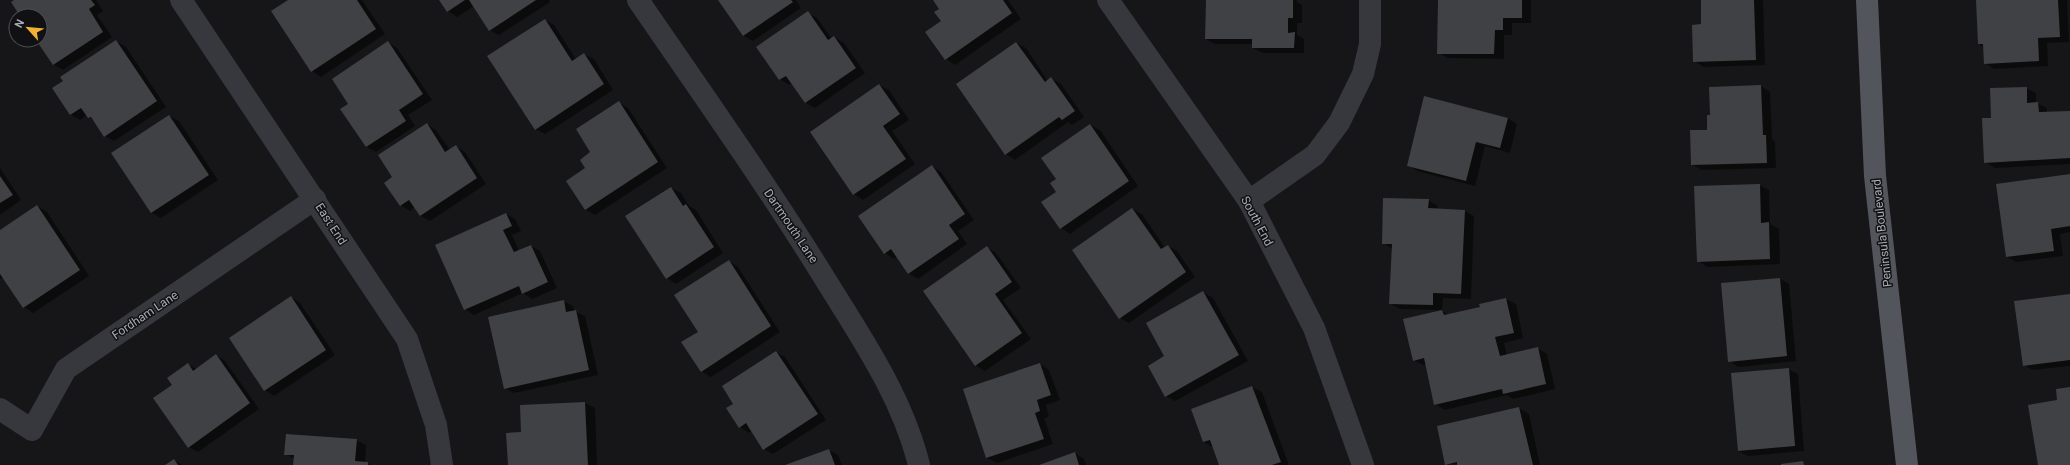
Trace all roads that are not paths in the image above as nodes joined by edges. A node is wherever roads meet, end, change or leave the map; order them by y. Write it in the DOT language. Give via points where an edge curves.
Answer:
graph roads {
  1 [pos="181,0"];
  2 [pos="638,0"];
  3 [pos="1108,0"];
  4 [pos="1370,0"];
  5 [pos="1867,0"];
  6 [pos="315,199"];
  7 [pos="1249,201"];
  8 [pos="0,409"];
  9 [pos="442,465"];
  10 [pos="918,465"];
  11 [pos="1363,465"];
  12 [pos="1907,465"];
  1 -- 6 [label="street, East End"];
  2 -- 10 [label="street, Dartmouth Lane" via="807,250 881,370 914,446"];
  3 -- 7 [label="street, South End"];
  4 -- 7 [label="street" via="1370,44 1363,74 1339,123 1315,155"];
  5 -- 12 [label="main road, Peninsula Boulevard" via="1876,176"];
  6 -- 8 [label="street, Fordham Lane" via="66,369 32,430"];
  6 -- 9 [label="street, East End" via="407,339 436,425"];
  7 -- 11 [label="street, South End" via="1314,328"];
}
